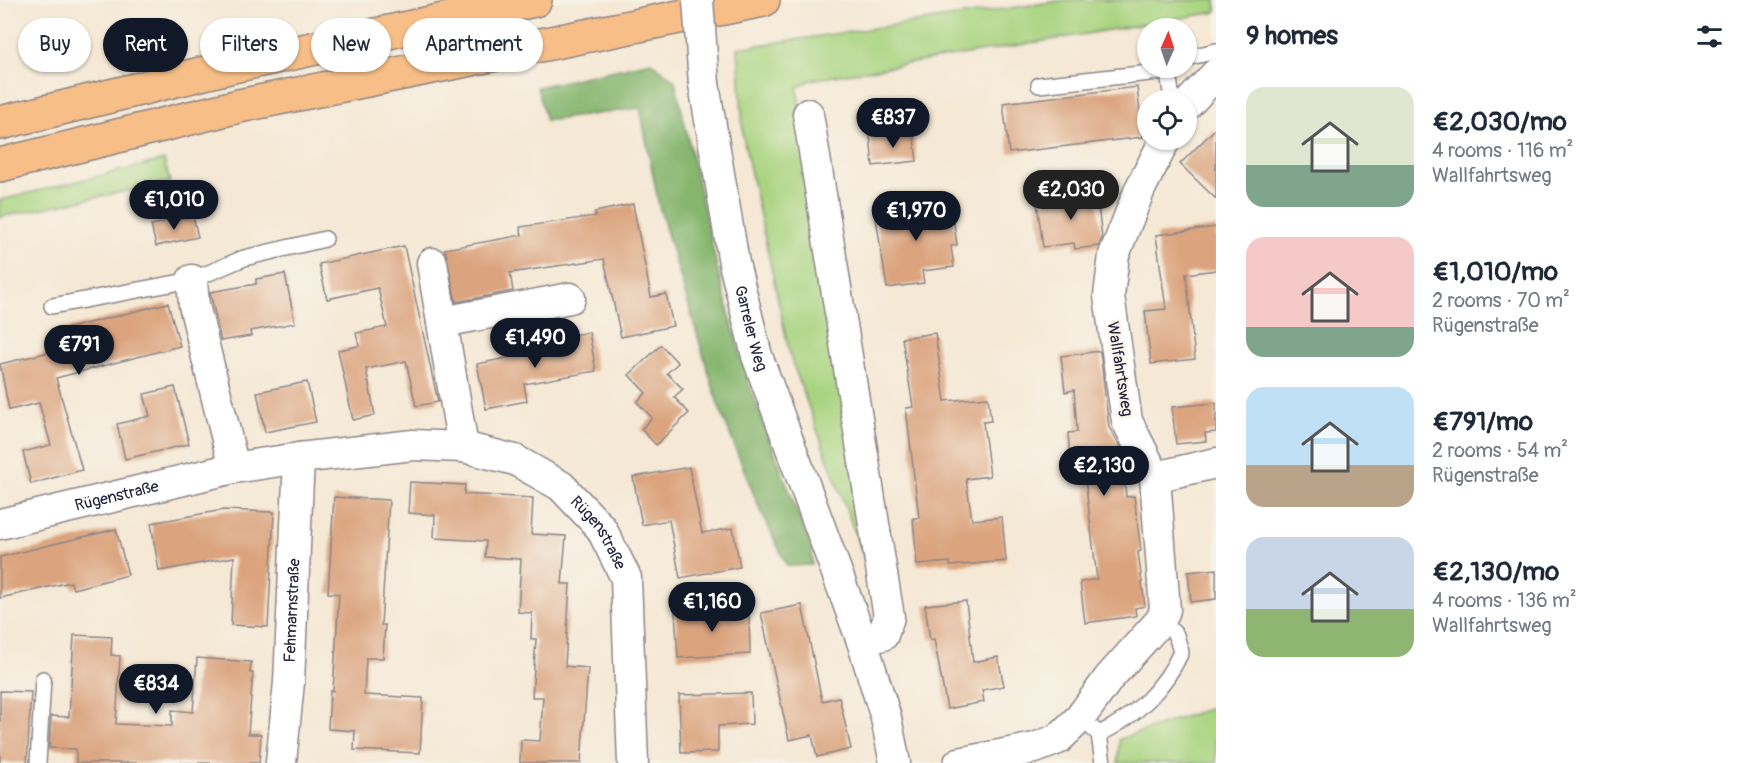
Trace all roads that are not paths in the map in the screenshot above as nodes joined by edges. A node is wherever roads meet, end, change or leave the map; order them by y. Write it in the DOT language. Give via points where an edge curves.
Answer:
graph roads {
  1 [pos="535,0"];
  2 [pos="698,0"];
  3 [pos="763,0"];
  4 [pos="1216,51"];
  5 [pos="1197,55"];
  6 [pos="1137,73"];
  7 [pos="1216,74"];
  8 [pos="1039,85"];
  9 [pos="1197,94"];
  10 [pos="808,114"];
  11 [pos="0,123"];
  12 [pos="1160,150"];
  13 [pos="0,165"];
  14 [pos="325,238"];
  15 [pos="432,263"];
  16 [pos="192,280"];
  17 [pos="570,298"];
  18 [pos="51,306"];
  19 [pos="442,322"];
  20 [pos="463,447"];
  21 [pos="299,458"];
  22 [pos="1216,463"];
  23 [pos="234,468"];
  24 [pos="1155,477"];
  25 [pos="0,524"];
  26 [pos="1161,620"];
  27 [pos="862,641"];
  28 [pos="43,679"];
  29 [pos="1090,726"];
  30 [pos="38,763"];
  31 [pos="281,763"];
  32 [pos="633,763"];
  33 [pos="895,763"];
  34 [pos="959,763"];
  35 [pos="1103,763"];
  1 -- 11 [label="highway" via="229,67"];
  2 -- 27 [label="street, Garreler Weg, bridge" via="704,84 734,263 757,356"];
  3 -- 13 [label="highway" via="239,106"];
  4 -- 5 [label="lane"];
  6 -- 8 [label="lane"];
  7 -- 9 [label="street"];
  10 -- 27 [label="street" via="889,617 883,635"];
  12 -- 24 [label="street, Wallfahrtsweg" via="1114,255 1109,296 1127,422"];
  14 -- 16 [label="lane" via="244,258"];
  15 -- 19 [label="street"];
  16 -- 18 [label="lane"];
  16 -- 23 [label="street" via="194,305"];
  17 -- 19 [label="street"];
  19 -- 20 [label="street"];
  20 -- 21 [label="street, Rügenstraße" via="413,445"];
  20 -- 32 [label="street, Rügenstraße" via="515,460 561,486 601,528 627,578"];
  21 -- 23 [label="street, Rügenstraße"];
  21 -- 31 [label="street, Fehmarnstraße" via="289,682"];
  22 -- 24 [label="street"];
  23 -- 25 [label="street, Rügenstraße"];
  24 -- 26 [label="street, Wallfahrtsweg" via="1165,610"];
  26 -- 29 [label="street" via="1109,678"];
  26 -- 29 [label="lane" via="1176,635 1181,652 1172,672 1144,704 1116,726"];
  27 -- 33 [label="street, Garreler Weg" via="886,718"];
  28 -- 30 [label="lane"];
  29 -- 34 [label="street" via="1035,748"];
  29 -- 35 [label="lane"];
}
